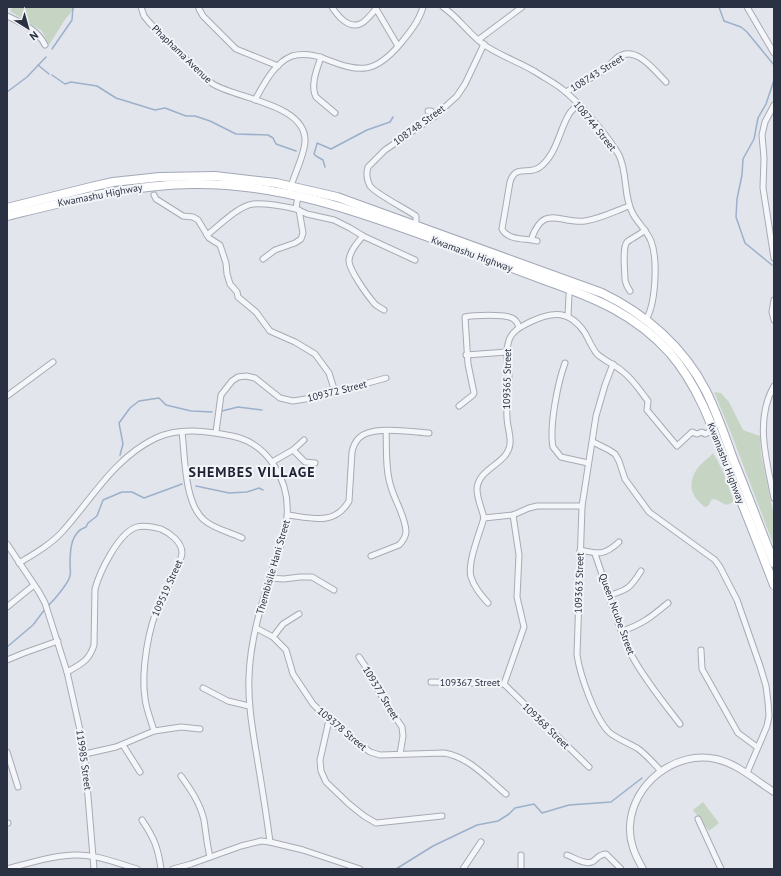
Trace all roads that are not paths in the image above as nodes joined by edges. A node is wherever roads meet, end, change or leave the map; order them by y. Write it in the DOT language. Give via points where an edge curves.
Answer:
graph roads {
  1 [pos="141,7"];
  2 [pos="199,7"];
  3 [pos="332,7"];
  4 [pos="423,7"];
  5 [pos="443,7"];
  6 [pos="522,7"];
  7 [pos="747,7"];
  8 [pos="375,8"];
  9 [pos="7,16"];
  10 [pos="478,40"];
  11 [pos="484,44"];
  12 [pos="45,45"];
  13 [pos="398,46"];
  14 [pos="774,53"];
  15 [pos="321,57"];
  16 [pos="278,66"];
  17 [pos="666,82"];
  18 [pos="566,92"];
  19 [pos="255,100"];
  20 [pos="578,104"];
  21 [pos="774,105"];
  22 [pos="428,111"];
  23 [pos="335,113"];
  24 [pos="435,116"];
  25 [pos="290,190"];
  26 [pos="154,195"];
  27 [pos="298,195"];
  28 [pos="629,206"];
  29 [pos="7,208"];
  30 [pos="297,209"];
  31 [pos="7,216"];
  32 [pos="416,225"];
  33 [pos="645,230"];
  34 [pos="207,235"];
  35 [pos="363,236"];
  36 [pos="773,247"];
  37 [pos="774,258"];
  38 [pos="263,259"];
  39 [pos="415,260"];
  40 [pos="571,285"];
  41 [pos="630,291"];
  42 [pos="774,300"];
  43 [pos="384,310"];
  44 [pos="568,316"];
  45 [pos="774,320"];
  46 [pos="643,323"];
  47 [pos="520,328"];
  48 [pos="507,352"];
  49 [pos="466,355"];
  50 [pos="53,362"];
  51 [pos="565,363"];
  52 [pos="613,364"];
  53 [pos="386,378"];
  54 [pos="774,386"];
  55 [pos="335,392"];
  56 [pos="7,396"];
  57 [pos="459,406"];
  58 [pos="714,430"];
  59 [pos="386,431"];
  60 [pos="182,432"];
  61 [pos="216,432"];
  62 [pos="429,433"];
  63 [pos="304,440"];
  64 [pos="593,442"];
  65 [pos="293,450"];
  66 [pos="272,462"];
  67 [pos="315,463"];
  68 [pos="588,463"];
  69 [pos="771,473"];
  70 [pos="774,498"];
  71 [pos="582,506"];
  72 [pos="288,515"];
  73 [pos="513,515"];
  74 [pos="484,518"];
  75 [pos="242,538"];
  76 [pos="619,542"];
  77 [pos="7,544"];
  78 [pos="580,550"];
  79 [pos="596,554"];
  80 [pos="371,556"];
  81 [pos="19,563"];
  82 [pos="774,563"];
  83 [pos="641,571"];
  84 [pos="772,573"];
  85 [pos="270,578"];
  86 [pos="34,585"];
  87 [pos="774,585"];
  88 [pos="334,590"];
  89 [pos="610,595"];
  90 [pos="488,603"];
  91 [pos="668,603"];
  92 [pos="7,607"];
  93 [pos="299,614"];
  94 [pos="256,628"];
  95 [pos="622,631"];
  96 [pos="273,637"];
  97 [pos="58,641"];
  98 [pos="701,650"];
  99 [pos="359,657"];
  100 [pos="7,660"];
  101 [pos="67,672"];
  102 [pos="431,682"];
  103 [pos="504,684"];
  104 [pos="203,688"];
  105 [pos="249,706"];
  106 [pos="330,720"];
  107 [pos="680,724"];
  108 [pos="200,729"];
  109 [pos="154,730"];
  110 [pos="123,745"];
  111 [pos="757,747"];
  112 [pos="7,752"];
  113 [pos="85,754"];
  114 [pos="400,754"];
  115 [pos="589,767"];
  116 [pos="661,771"];
  117 [pos="140,772"];
  118 [pos="747,773"];
  119 [pos="181,776"];
  120 [pos="18,787"];
  121 [pos="774,792"];
  122 [pos="506,794"];
  123 [pos="442,816"];
  124 [pos="698,819"];
  125 [pos="142,820"];
  126 [pos="270,842"];
  127 [pos="481,842"];
  128 [pos="521,855"];
  129 [pos="567,855"];
  130 [pos="94,856"];
  131 [pos="210,857"];
  132 [pos="464,868"];
  133 [pos="7,869"];
  134 [pos="94,869"];
  135 [pos="137,869"];
  136 [pos="161,869"];
  137 [pos="173,869"];
  138 [pos="360,869"];
  139 [pos="521,869"];
  140 [pos="621,869"];
  141 [pos="643,869"];
  142 [pos="721,869"];
  1 -- 19 [label="street, Phaphama Avenue" via="149,22 209,81"];
  2 -- 16 [label="street" via="203,16 233,47"];
  3 -- 8 [label="street" via="346,22 356,25 363,22"];
  4 -- 13 [label="street" via="417,23"];
  5 -- 10 [label="street, 108744 Street"];
  6 -- 10 [label="street"];
  7 -- 14 [label="street"];
  8 -- 13 [label="street"];
  9 -- 12 [label="street" via="34,30"];
  10 -- 11 [label="street, 108744 Street"];
  11 -- 18 [label="street, 108744 Street"];
  11 -- 24 [label="street, 108748 Street" via="461,91"];
  13 -- 15 [label="street" via="380,63 365,69 343,66"];
  15 -- 16 [label="street" via="304,54 293,56"];
  15 -- 23 [label="street" via="315,80 315,95"];
  16 -- 19 [label="street"];
  17 -- 18 [label="street, 108743 Street" via="638,56 625,54"];
  18 -- 20 [label="street, 108744 Street"];
  19 -- 25 [label="street, Phaphama Avenue" via="286,112 300,124 304,134 304,145"];
  20 -- 28 [label="street, 108744 Street" via="619,155"];
  20 -- 28 [label="street" via="568,114 555,146 544,163 536,169 516,172 511,177 502,229 511,237 534,240 538,225 547,219 586,221"];
  21 -- 36 [label="street" via="762,134 763,188"];
  22 -- 24 [label="street"];
  24 -- 32 [label="street, 108748 Street" via="385,150 371,162 367,170 371,186 416,216"];
  25 -- 27 [label="main road, Kwamashu Highway"];
  25 -- 29 [label="main road, Kwamashu Highway" via="237,178 160,177 113,182"];
  25 -- 31 [label="main road, Kwamashu Highway" via="213,184 151,186 97,194"];
  25 -- 32 [label="main road, Kwamashu Highway" via="337,197"];
  26 -- 34 [label="street" via="156,199 183,216 198,220"];
  27 -- 30 [label="street"];
  27 -- 40 [label="main road, Kwamashu Highway" via="335,205"];
  28 -- 33 [label="street, 108744 Street"];
  30 -- 34 [label="street" via="261,204 247,206"];
  30 -- 35 [label="street" via="334,220"];
  30 -- 38 [label="street" via="303,233 301,239 275,250"];
  32 -- 40 [label="main road, Kwamashu Highway"];
  33 -- 41 [label="street" via="628,240 625,246 625,280"];
  33 -- 46 [label="street, 108744 Street" via="651,242 654,261 653,303 650,314"];
  34 -- 55 [label="street" via="220,245 230,284 238,297 256,312 270,332 295,342 322,361"];
  35 -- 39 [label="street"];
  35 -- 43 [label="street" via="354,248 349,264 374,304"];
  36 -- 37 [label="street"];
  40 -- 44 [label="street"];
  40 -- 46 [label="main road, Kwamashu Highway"];
  42 -- 45 [label="street"];
  44 -- 47 [label="street, 109365 Street" via="549,315"];
  44 -- 52 [label="street" via="576,321 598,355"];
  46 -- 58 [label="main road, Kwamashu Highway" via="688,377"];
  46 -- 82 [label="main road, Kwamashu Highway" via="671,342 706,391"];
  47 -- 48 [label="street, 109365 Street" via="510,337"];
  47 -- 49 [label="street" via="510,317 468,316 465,318"];
  48 -- 49 [label="street"];
  48 -- 74 [label="street, 109365 Street" via="507,416 510,442 504,457 484,474 479,482 478,495"];
  49 -- 57 [label="street" via="474,392"];
  50 -- 56 [label="street"];
  51 -- 68 [label="street" via="559,382 552,429 553,447 561,456"];
  52 -- 58 [label="street" via="628,376 648,401 647,410 677,446 692,432 705,434"];
  52 -- 64 [label="street, 109363 Street" via="600,399"];
  53 -- 55 [label="street, 109372 Street"];
  54 -- 69 [label="street" via="768,400 763,432 764,450"];
  55 -- 61 [label="street, 109372 Street" via="293,401 280,398 255,378 238,377 221,395"];
  58 -- 84 [label="main road, Kwamashu Highway"];
  59 -- 62 [label="street"];
  59 -- 72 [label="street" via="364,434 354,444 349,501 340,513 326,518"];
  59 -- 80 [label="street" via="390,487 406,533 399,545"];
  60 -- 61 [label="street, Thembisile Hani Street"];
  60 -- 75 [label="street" via="187,479 194,507 207,522"];
  60 -- 81 [label="street, Thembisile Hani Street" via="166,433 128,456 61,532 43,548"];
  61 -- 66 [label="street, Thembisile Hani Street" via="248,441"];
  63 -- 65 [label="street"];
  64 -- 68 [label="street, 109363 Street"];
  64 -- 111 [label="street" via="615,454 625,479 649,512 710,556 720,567 737,600 766,686 769,716"];
  65 -- 66 [label="street"];
  65 -- 67 [label="street" via="304,462"];
  66 -- 72 [label="street, Thembisile Hani Street" via="282,478"];
  68 -- 71 [label="street, 109363 Street"];
  69 -- 70 [label="street"];
  71 -- 73 [label="street" via="537,506"];
  71 -- 78 [label="street, 109363 Street"];
  72 -- 85 [label="street, Thembisile Hani Street"];
  73 -- 74 [label="street"];
  73 -- 103 [label="street, 109367 Street" via="519,555 517,597 524,626"];
  74 -- 90 [label="street" via="470,573 478,592"];
  76 -- 79 [label="street" via="609,550"];
  77 -- 81 [label="street, 119985 Street"];
  78 -- 79 [label="street"];
  78 -- 116 [label="street, 109363 Street" via="577,654 580,671 595,710 608,731 646,754"];
  79 -- 89 [label="street, Queen Ncube Street"];
  81 -- 86 [label="street, 119985 Street"];
  83 -- 89 [label="street" via="629,588"];
  84 -- 87 [label="main road, Kwamashu Highway"];
  85 -- 88 [label="street" via="312,577"];
  85 -- 94 [label="street, Thembisile Hani Street"];
  86 -- 92 [label="street"];
  86 -- 97 [label="street, 119985 Street" via="45,603"];
  89 -- 95 [label="street, Queen Ncube Street"];
  91 -- 95 [label="street" via="646,621"];
  93 -- 96 [label="street" via="283,624"];
  94 -- 96 [label="street, 109378 Street"];
  94 -- 105 [label="street, Thembisile Hani Street" via="249,675"];
  95 -- 107 [label="street, Queen Ncube Street" via="641,670"];
  96 -- 106 [label="street, 109378 Street" via="286,650 293,674 306,694"];
  97 -- 100 [label="street"];
  97 -- 101 [label="street, 119985 Street"];
  98 -- 111 [label="street" via="702,669 738,733"];
  99 -- 114 [label="street, 109377 Street" via="402,727"];
  101 -- 109 [label="street, 109519 Street" via="84,662 92,653 95,588 108,559 124,536 137,527 165,531 180,544 182,552 154,615 145,662 144,697"];
  101 -- 113 [label="street, 119985 Street"];
  102 -- 103 [label="street, 109367 Street"];
  103 -- 115 [label="street, 109368 Street"];
  104 -- 105 [label="street" via="228,701"];
  105 -- 126 [label="street, Thembisile Hani Street"];
  106 -- 114 [label="street, 109378 Street" via="370,752 380,755"];
  106 -- 123 [label="street" via="320,760 321,771 326,782 348,804 376,823"];
  108 -- 109 [label="street" via="181,727"];
  109 -- 110 [label="street"];
  110 -- 113 [label="street"];
  110 -- 117 [label="street"];
  111 -- 118 [label="street"];
  112 -- 120 [label="street"];
  113 -- 130 [label="street, 119985 Street"];
  114 -- 122 [label="street, 109378 Street" via="454,755 468,762"];
  116 -- 118 [label="street" via="688,759 700,758 715,759"];
  116 -- 141 [label="street" via="641,791 632,814 631,840 635,855"];
  118 -- 121 [label="street"];
  119 -- 131 [label="street" via="200,808"];
  124 -- 142 [label="street"];
  125 -- 136 [label="street" via="158,848"];
  126 -- 131 [label="street" via="241,846"];
  126 -- 138 [label="street"];
  127 -- 132 [label="street"];
  128 -- 139 [label="street"];
  129 -- 140 [label="street" via="591,862 606,854"];
  130 -- 133 [label="street" via="67,855"];
  130 -- 134 [label="street, 119985 Street"];
  130 -- 135 [label="street"];
  131 -- 137 [label="street"];
}
